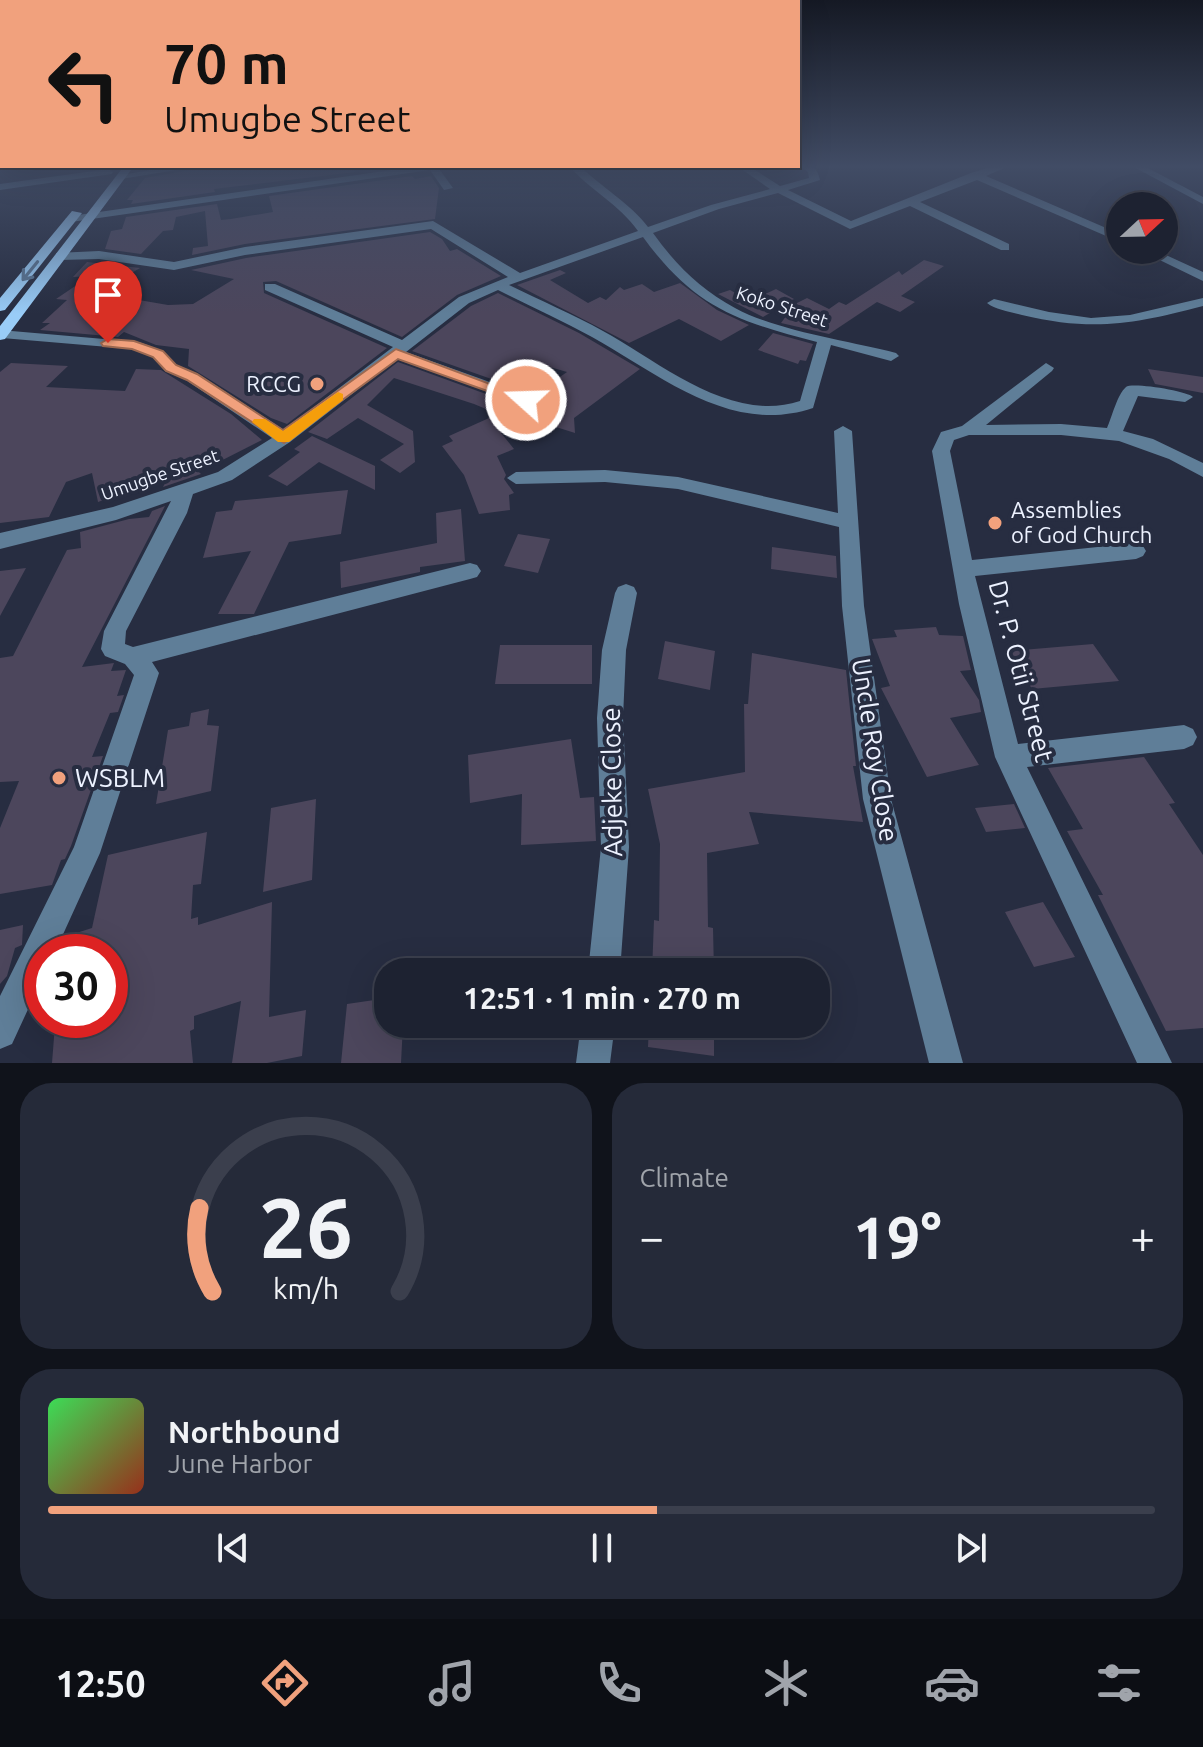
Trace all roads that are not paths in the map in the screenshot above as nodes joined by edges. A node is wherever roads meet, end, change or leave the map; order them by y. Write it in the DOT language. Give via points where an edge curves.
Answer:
graph roads {
  1 [pos="75,215"];
  2 [pos="92,215"];
  3 [pos="117,215"];
  4 [pos="631,215"];
  5 [pos="694,215"];
  6 [pos="829,215"];
  7 [pos="878,215"];
  8 [pos="937,215"];
  9 [pos="1066,215"];
  10 [pos="71,219"];
  11 [pos="89,219"];
  12 [pos="646,232"];
  13 [pos="1106,232"];
  14 [pos="1005,247"];
  15 [pos="60,256"];
  16 [pos="1175,264"];
  17 [pos="1203,277"];
  18 [pos="519,278"];
  19 [pos="498,285"];
  20 [pos="270,287"];
  21 [pos="1203,302"];
  22 [pos="994,303"];
  23 [pos="0,307"];
  24 [pos="1,335"];
  25 [pos="825,340"];
  26 [pos="401,350"];
  27 [pos="891,356"];
  28 [pos="1046,368"];
  29 [pos="1185,397"];
  30 [pos="526,400"];
  31 [pos="968,430"];
  32 [pos="843,431"];
  33 [pos="1113,434"];
  34 [pos="284,438"];
  35 [pos="1203,471"];
  36 [pos="516,478"];
  37 [pos="184,492"];
  38 [pos="848,522"];
  39 [pos="0,541"];
  40 [pos="1136,551"];
  41 [pos="964,569"];
  42 [pos="470,571"];
  43 [pos="626,593"];
  44 [pos="133,657"];
  45 [pos="1184,737"];
  46 [pos="1008,757"];
  47 [pos="605,958"];
  48 [pos="0,1032"];
  49 [pos="596,1038"];
  50 [pos="593,1063"];
  51 [pos="946,1063"];
  52 [pos="1155,1063"];
  1 -- 10 [label="main road"];
  2 -- 11 [label="main road"];
  3 -- 11 [label="street"];
  4 -- 12 [label="street, Koko Street"];
  5 -- 12 [label="street, Umugbe Street"];
  6 -- 7 [label="street" via="850,225"];
  8 -- 14 [label="street"];
  9 -- 13 [label="street"];
  10 -- 11 [label="street"];
  10 -- 23 [label="main road, one-way"];
  11 -- 15 [label="main road"];
  12 -- 18 [label="street, Umugbe Street"];
  12 -- 25 [label="street, Koko Street" via="691,285 731,312"];
  15 -- 18 [label="street" via="99,255 174,266 433,225"];
  15 -- 24 [label="main road"];
  16 -- 17 [label="street"];
  18 -- 19 [label="street, Umugbe Street"];
  19 -- 25 [label="street" via="724,404 788,410 807,404"];
  19 -- 26 [label="street, Umugbe Street" via="464,300"];
  20 -- 26 [label="street"];
  21 -- 22 [label="street" via="1103,322"];
  24 -- 34 [label="street" via="134,345 158,354 171,368"];
  25 -- 27 [label="street, Koko Street"];
  26 -- 30 [label="street"];
  26 -- 34 [label="street, Umugbe Street"];
  28 -- 31 [label="street, Dr. P. Otii Street"];
  29 -- 33 [label="street" via="1132,390"];
  31 -- 33 [label="street"];
  31 -- 41 [label="street, Dr. P. Otii Street" via="947,436 941,451"];
  32 -- 38 [label="street, Uncle Roy Close"];
  33 -- 35 [label="street" via="1148,441"];
  34 -- 37 [label="street, Umugbe Street" via="225,476"];
  36 -- 38 [label="street" via="605,476 678,483"];
  37 -- 39 [label="street, Umugbe Street"];
  37 -- 44 [label="street" via="115,631 113,649"];
  38 -- 51 [label="street, Uncle Roy Close" via="877,799"];
  40 -- 41 [label="street"];
  41 -- 46 [label="street, Dr. P. Otii Street"];
  42 -- 44 [label="street"];
  43 -- 47 [label="street, Adjeke Close" via="614,650 610,718 615,847"];
  44 -- 48 [label="street" via="147,673 86,853"];
  45 -- 46 [label="street"];
  46 -- 52 [label="street, Dr. P. Otii Street"];
  49 -- 50 [label="street"];
}
